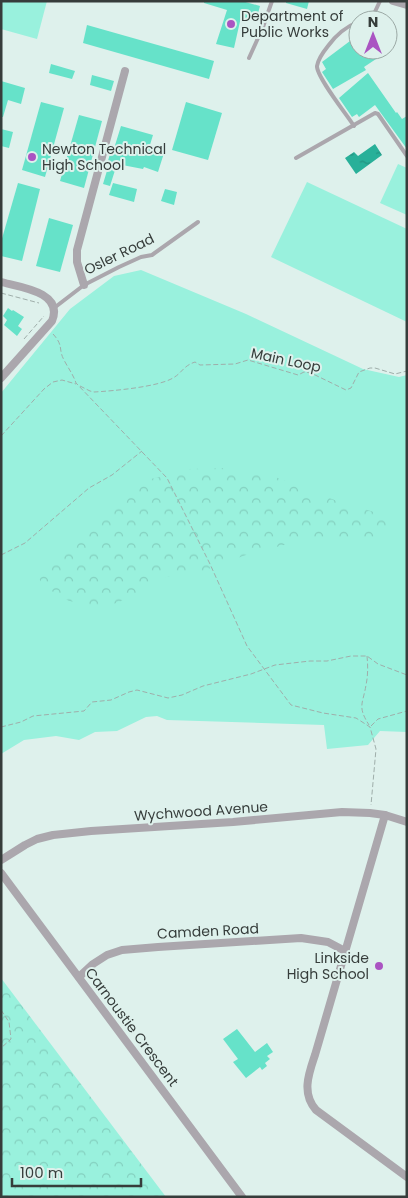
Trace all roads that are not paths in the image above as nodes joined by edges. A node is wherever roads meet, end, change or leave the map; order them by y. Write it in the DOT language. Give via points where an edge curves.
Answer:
graph roads {
  1 [pos="272,1"];
  2 [pos="393,1"];
  3 [pos="407,5"];
  4 [pos="348,26"];
  5 [pos="250,58"];
  6 [pos="126,71"];
  7 [pos="354,126"];
  8 [pos="407,156"];
  9 [pos="296,158"];
  10 [pos="198,222"];
  11 [pos="1,282"];
  12 [pos="84,285"];
  13 [pos="54,308"];
  14 [pos="1,378"];
  15 [pos="385,815"];
  16 [pos="407,822"];
  17 [pos="1,860"];
  18 [pos="1,873"];
  19 [pos="345,951"];
  20 [pos="80,977"];
  21 [pos="407,1177"];
  22 [pos="242,1197"];
  1 -- 5 [label="lane"];
  2 -- 3 [label="street"];
  4 -- 7 [label="lane" via="334,37 317,69"];
  6 -- 12 [label="street" via="76,256"];
  7 -- 8 [label="lane" via="372,114 378,114"];
  7 -- 9 [label="lane"];
  10 -- 12 [label="lane, Osler Road" via="152,255"];
  11 -- 13 [label="street" via="40,293 50,300"];
  12 -- 13 [label="lane, Osler Road"];
  13 -- 14 [label="street" via="54,316 46,328"];
  15 -- 16 [label="street, Wychwood Avenue"];
  15 -- 17 [label="street, Wychwood Avenue" via="342,812 53,835 25,845"];
  15 -- 19 [label="street"];
  18 -- 20 [label="street, Carnoustie Crescent"];
  19 -- 20 [label="street, Camden Road" via="328,942 301,938 122,950 93,964"];
  19 -- 21 [label="street" via="310,1072 308,1097 316,1110"];
  20 -- 22 [label="street, Carnoustie Crescent"];
}
